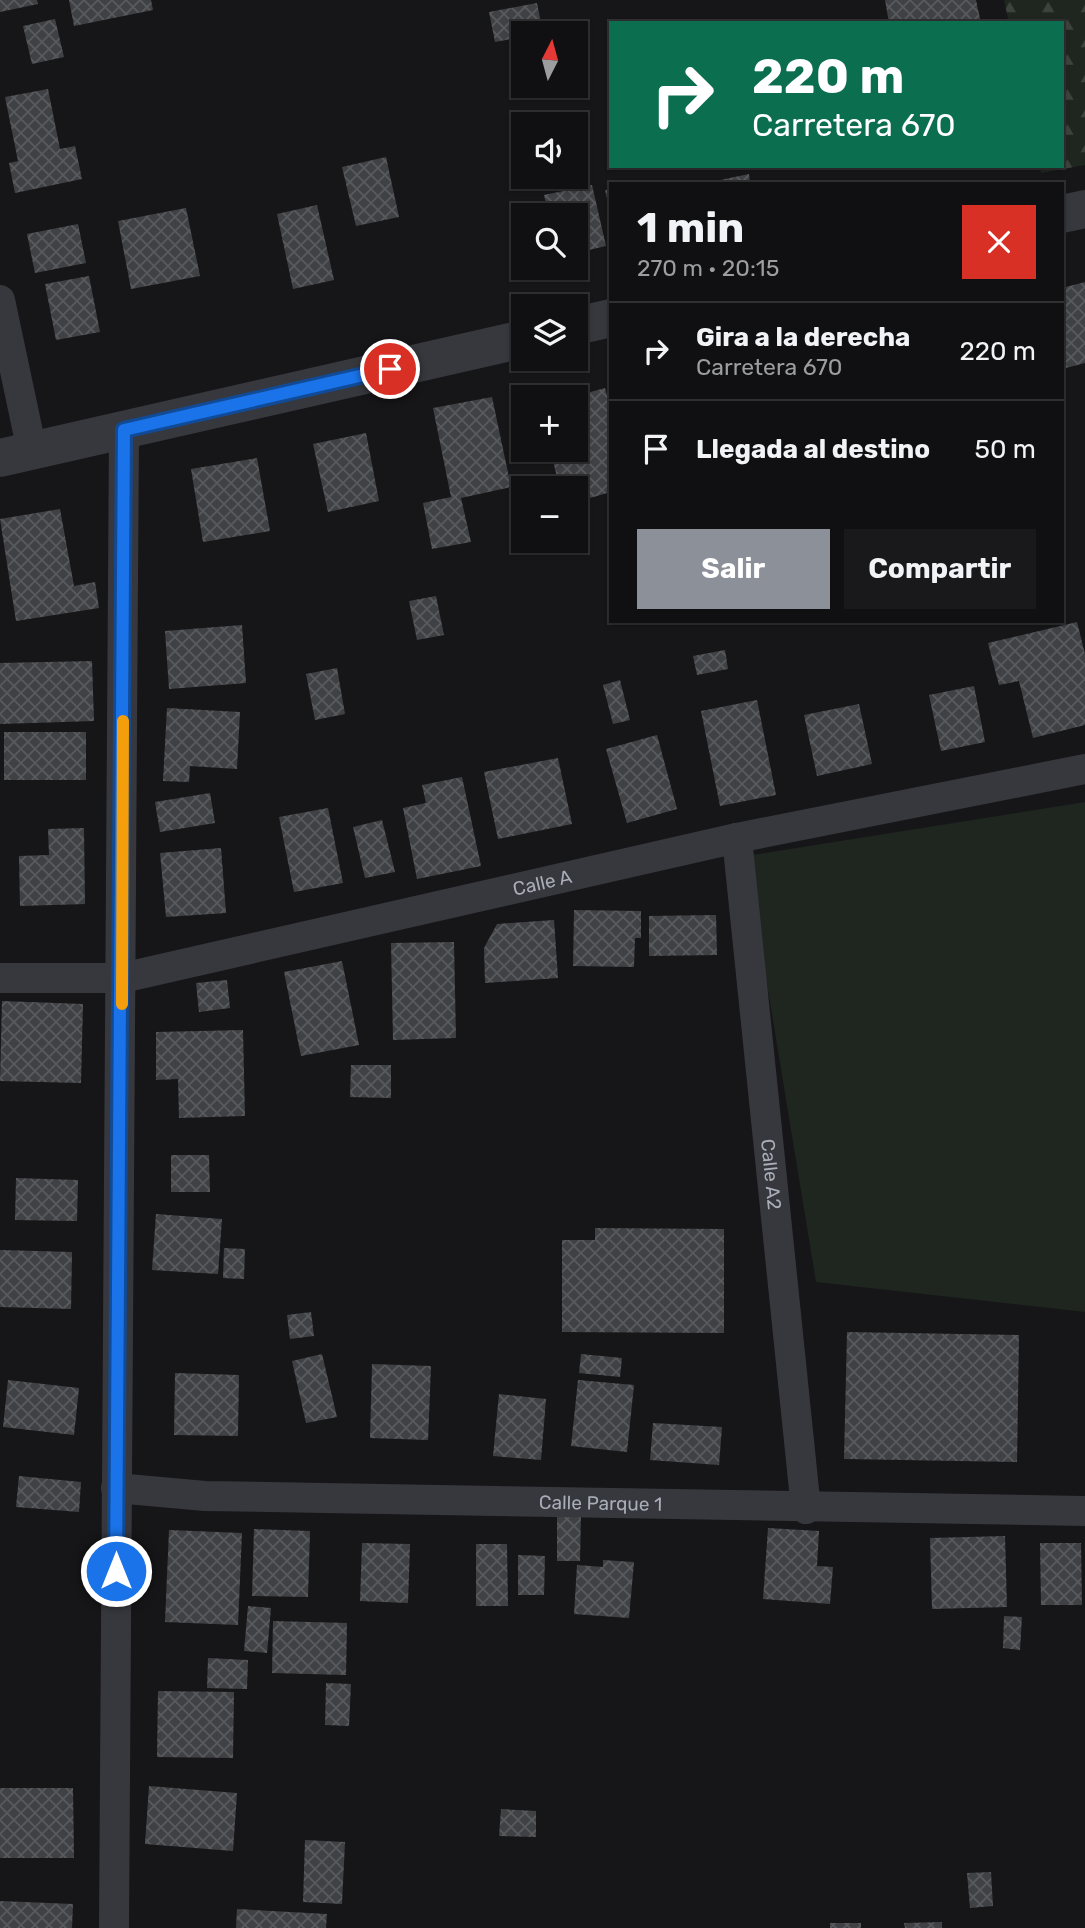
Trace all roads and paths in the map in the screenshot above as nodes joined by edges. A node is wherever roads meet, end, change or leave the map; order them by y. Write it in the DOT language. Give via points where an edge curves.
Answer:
graph roads {
  1 [pos="1085,209"];
  2 [pos="1064,214"];
  3 [pos="0,300"];
  4 [pos="609,318"];
  5 [pos="588,323"];
  6 [pos="511,341"];
  7 [pos="124,430"];
  8 [pos="16,455"];
  9 [pos="1085,769"];
  10 [pos="737,838"];
  11 [pos="0,978"];
  12 [pos="122,978"];
  13 [pos="116,1488"];
  14 [pos="806,1509"];
  15 [pos="1085,1511"];
  16 [pos="114,1928"];
  1 -- 2 [label="street"];
  3 -- 8 [label="street"];
  4 -- 5 [label="street"];
  6 -- 7 [label="street"];
  7 -- 8 [label="street"];
  7 -- 12 [label="street"];
  9 -- 10 [label="street, Calle A"];
  10 -- 12 [label="street, Calle A"];
  10 -- 14 [label="street, Calle A2"];
  11 -- 12 [label="street, Calle A"];
  12 -- 13 [label="street"];
  13 -- 14 [label="street, Calle Parque 1" via="205,1496"];
  13 -- 16 [label="street"];
  14 -- 15 [label="street, Calle Parque 1"];
}
